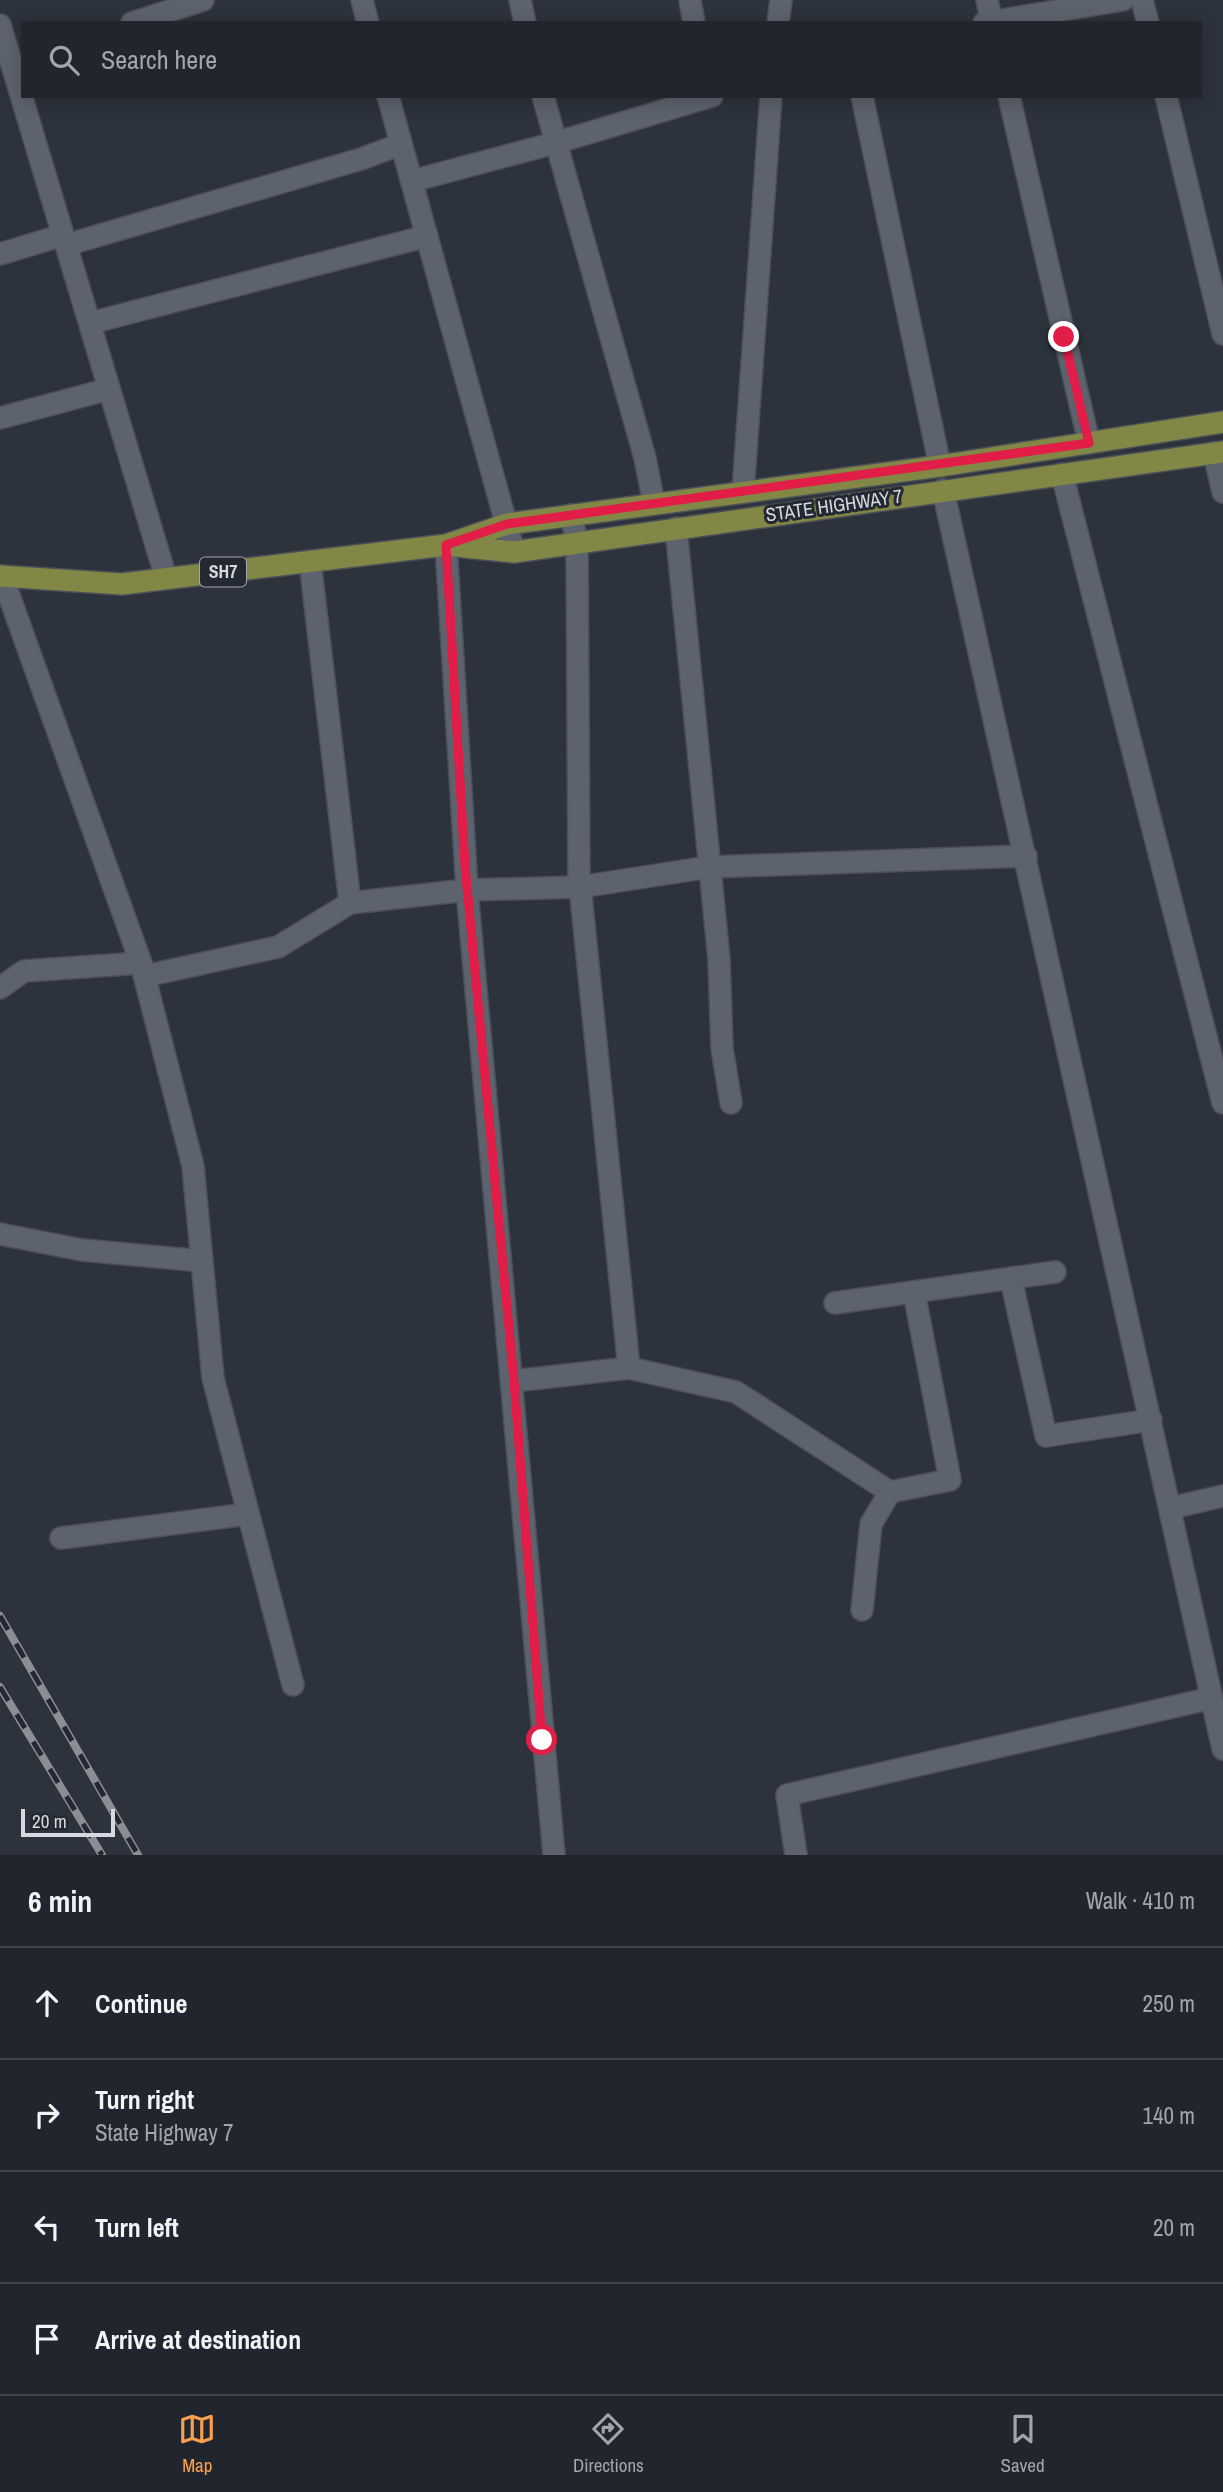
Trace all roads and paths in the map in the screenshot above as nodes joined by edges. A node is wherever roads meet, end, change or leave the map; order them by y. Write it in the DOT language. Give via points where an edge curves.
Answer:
graph roads {
  1 [pos="203,0"];
  2 [pos="362,0"];
  3 [pos="520,0"];
  4 [pos="690,0"];
  5 [pos="781,0"];
  6 [pos="1123,0"];
  7 [pos="1142,0"];
  8 [pos="989,17"];
  9 [pos="138,21"];
  10 [pos="367,21"];
  11 [pos="525,21"];
  12 [pos="694,21"];
  13 [pos="778,21"];
  14 [pos="1147,21"];
  15 [pos="0,25"];
  16 [pos="17,59"];
  17 [pos="10,93"];
  18 [pos="389,98"];
  19 [pos="544,98"];
  20 [pos="705,98"];
  21 [pos="771,98"];
  22 [pos="862,98"];
  23 [pos="1009,98"];
  24 [pos="1166,98"];
  25 [pos="555,143"];
  26 [pos="401,144"];
  27 [pos="412,181"];
  28 [pos="427,236"];
  29 [pos="64,240"];
  30 [pos="0,254"];
  31 [pos="90,323"];
  32 [pos="1223,334"];
  33 [pos="109,389"];
  34 [pos="0,418"];
  35 [pos="1223,422"];
  36 [pos="1089,443"];
  37 [pos="1219,453"];
  38 [pos="940,466"];
  39 [pos="1062,474"];
  40 [pos="943,490"];
  41 [pos="743,492"];
  42 [pos="1223,492"];
  43 [pos="654,504"];
  44 [pos="571,515"];
  45 [pos="507,524"];
  46 [pos="676,528"];
  47 [pos="577,542"];
  48 [pos="446,545"];
  49 [pos="514,552"];
  50 [pos="310,561"];
  51 [pos="1,576"];
  52 [pos="166,578"];
  53 [pos="1026,856"];
  54 [pos="709,867"];
  55 [pos="580,887"];
  56 [pos="467,890"];
  57 [pos="350,903"];
  58 [pos="143,969"];
  59 [pos="0,988"];
  60 [pos="731,1103"];
  61 [pos="1223,1103"];
  62 [pos="0,1234"];
  63 [pos="202,1261"];
  64 [pos="1055,1272"];
  65 [pos="1011,1279"];
  66 [pos="914,1292"];
  67 [pos="835,1303"];
  68 [pos="629,1368"];
  69 [pos="514,1381"];
  70 [pos="1151,1420"];
  71 [pos="890,1492"];
  72 [pos="1223,1496"];
  73 [pos="1170,1508"];
  74 [pos="248,1514"];
  75 [pos="61,1538"];
  76 [pos="862,1610"];
  77 [pos="293,1685"];
  78 [pos="1212,1698"];
  79 [pos="1223,1749"];
  80 [pos="554,1855"];
  81 [pos="796,1855"];
  1 -- 9 [label="street"];
  2 -- 10 [label="street"];
  3 -- 11 [label="street"];
  4 -- 12 [label="street"];
  5 -- 13 [label="street"];
  6 -- 8 [label="street"];
  7 -- 14 [label="street"];
  15 -- 16 [label="street"];
  16 -- 17 [label="street"];
  17 -- 29 [label="street"];
  18 -- 26 [label="street"];
  19 -- 25 [label="street"];
  20 -- 25 [label="street"];
  21 -- 41 [label="street"];
  22 -- 38 [label="street"];
  23 -- 36 [label="street"];
  24 -- 32 [label="street"];
  25 -- 27 [label="street"];
  25 -- 43 [label="street"];
  26 -- 27 [label="street"];
  26 -- 29 [label="street"];
  27 -- 28 [label="street"];
  28 -- 31 [label="street"];
  28 -- 45 [label="street"];
  29 -- 30 [label="street"];
  29 -- 31 [label="street"];
  31 -- 33 [label="street"];
  33 -- 34 [label="street"];
  33 -- 52 [label="street"];
  35 -- 36 [label="main road, STATE HIGHWAY 7 / SH7"];
  36 -- 38 [label="main road, STATE HIGHWAY 7 / SH7"];
  37 -- 39 [label="main road, STATE HIGHWAY 7 / SH7"];
  37 -- 42 [label="street"];
  38 -- 41 [label="main road, STATE HIGHWAY 7 / SH7"];
  39 -- 40 [label="main road, STATE HIGHWAY 7 / SH7"];
  39 -- 61 [label="street"];
  40 -- 46 [label="main road, STATE HIGHWAY 7 / SH7"];
  40 -- 53 [label="street"];
  41 -- 43 [label="main road, STATE HIGHWAY 7 / SH7"];
  43 -- 44 [label="main road, STATE HIGHWAY 7 / SH7"];
  44 -- 45 [label="main road, STATE HIGHWAY 7 / SH7"];
  44 -- 47 [label="street"];
  45 -- 48 [label="main road, STATE HIGHWAY 7 / SH7"];
  45 -- 49 [label="street"];
  46 -- 47 [label="main road, STATE HIGHWAY 7 / SH7"];
  46 -- 54 [label="street"];
  47 -- 49 [label="main road, STATE HIGHWAY 7 / SH7"];
  47 -- 55 [label="street"];
  48 -- 49 [label="main road, STATE HIGHWAY 7 / SH7"];
  48 -- 50 [label="main road, STATE HIGHWAY 7 / SH7"];
  48 -- 56 [label="street"];
  50 -- 52 [label="main road, STATE HIGHWAY 7 / SH7"];
  50 -- 57 [label="street"];
  51 -- 52 [label="main road, STATE HIGHWAY 7 / SH7" via="122,583"];
  51 -- 58 [label="street"];
  53 -- 54 [label="street"];
  53 -- 70 [label="street"];
  54 -- 55 [label="street"];
  54 -- 60 [label="street" via="722,1048"];
  55 -- 56 [label="street"];
  55 -- 68 [label="street"];
  56 -- 57 [label="street"];
  56 -- 69 [label="street"];
  57 -- 58 [label="street" via="278,947"];
  58 -- 59 [label="street" via="24,971"];
  58 -- 63 [label="street" via="193,1166"];
  62 -- 63 [label="street" via="82,1250"];
  63 -- 74 [label="street" via="213,1378"];
  64 -- 65 [label="street"];
  65 -- 66 [label="street"];
  65 -- 70 [label="street" via="1046,1436"];
  66 -- 67 [label="street"];
  66 -- 71 [label="street" via="950,1480"];
  68 -- 69 [label="street"];
  68 -- 71 [label="street" via="736,1392"];
  69 -- 80 [label="street"];
  70 -- 73 [label="street"];
  71 -- 76 [label="street" via="871,1524"];
  72 -- 73 [label="street"];
  73 -- 78 [label="street"];
  74 -- 75 [label="street"];
  74 -- 77 [label="street"];
  78 -- 79 [label="street"];
  78 -- 81 [label="street" via="787,1795"];
}
